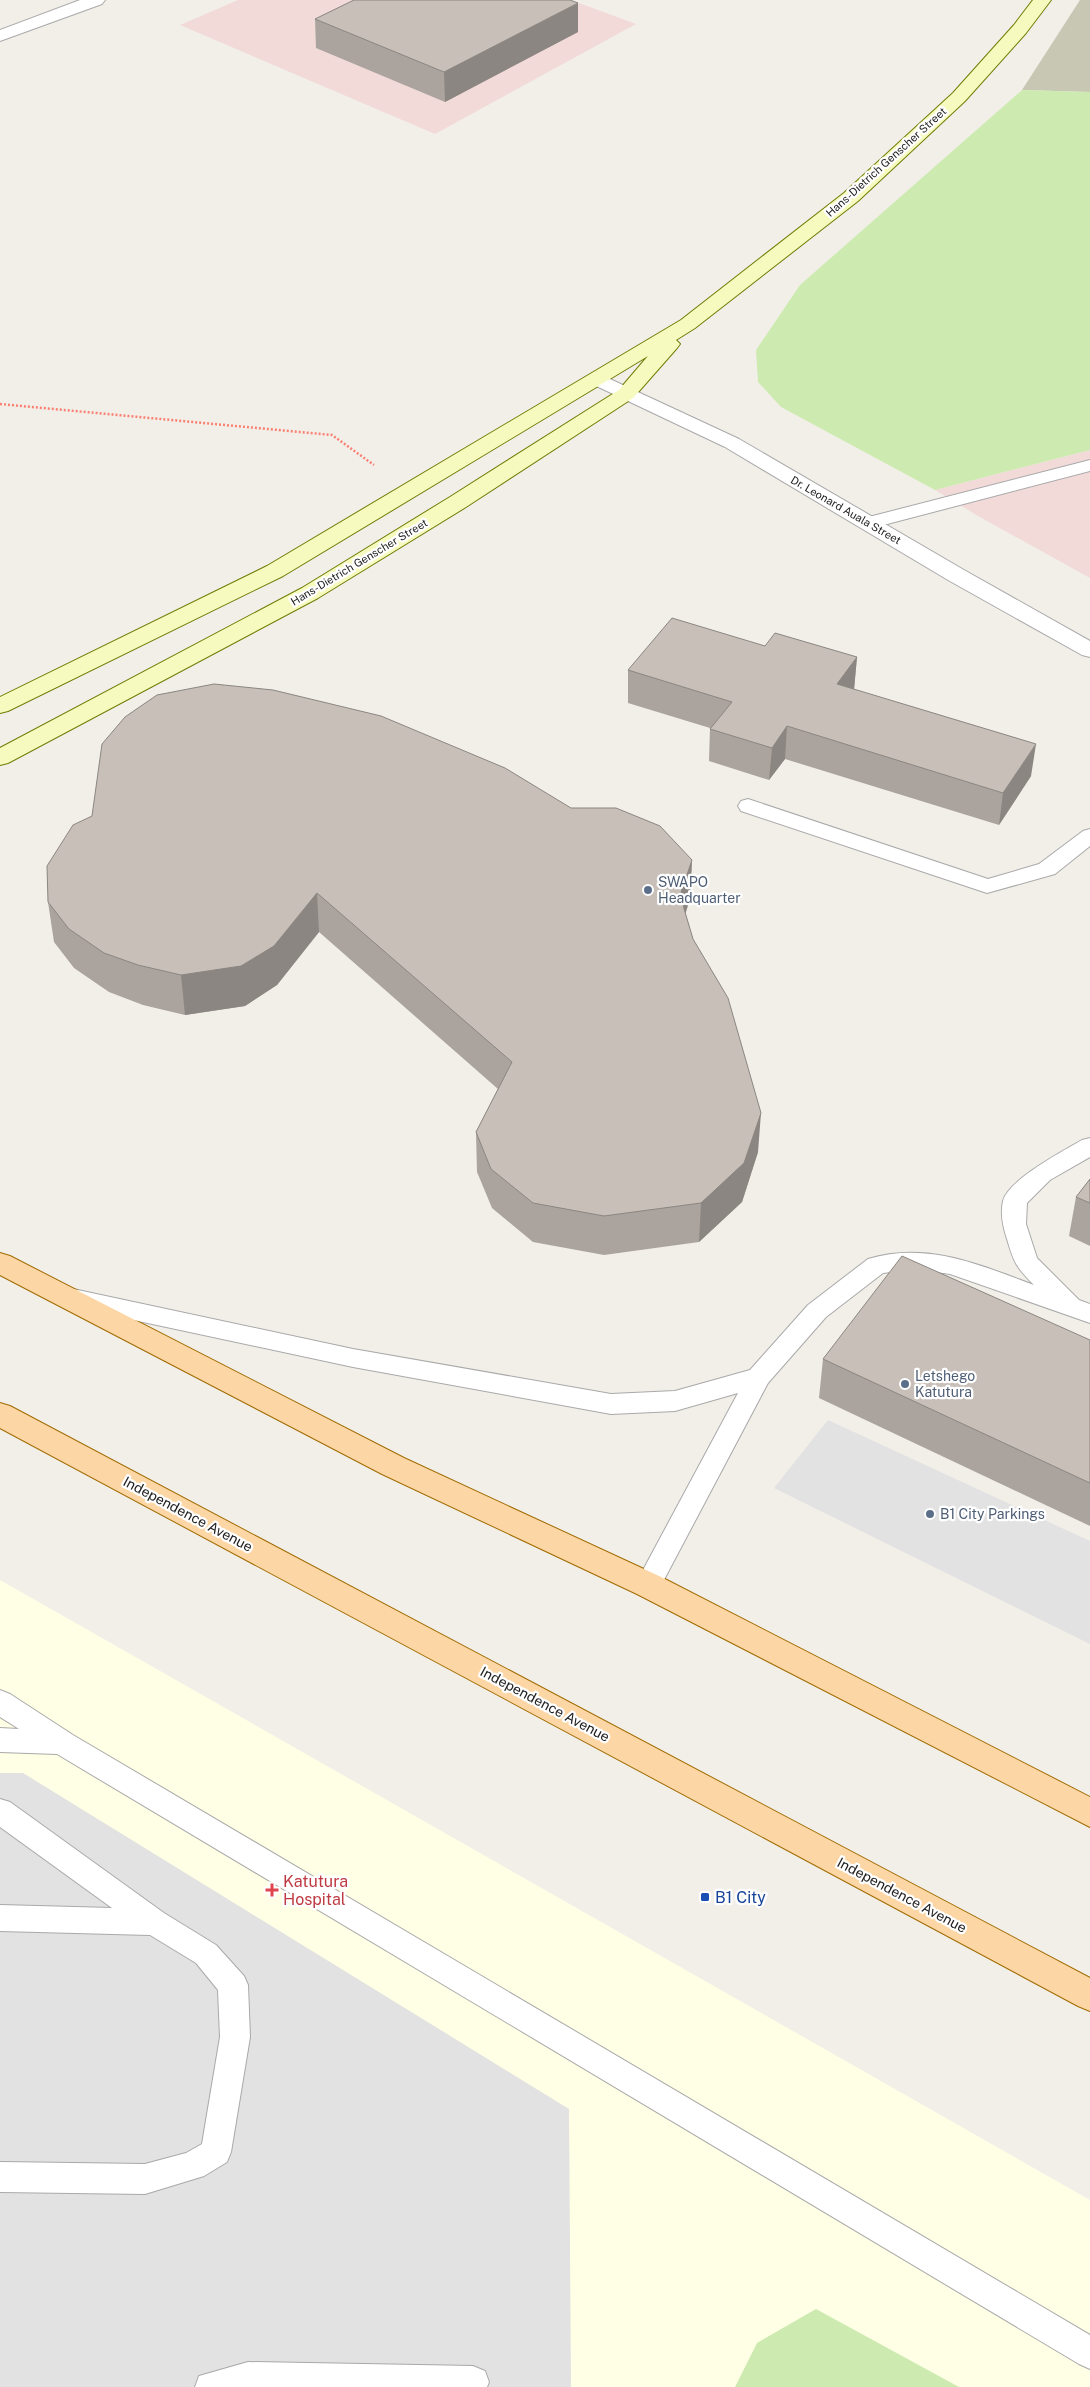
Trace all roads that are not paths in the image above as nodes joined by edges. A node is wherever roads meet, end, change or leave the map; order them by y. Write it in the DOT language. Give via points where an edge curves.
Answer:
graph roads {
  1 [pos="96,0"];
  2 [pos="1042,0"];
  3 [pos="0,36"];
  4 [pos="688,324"];
  5 [pos="597,379"];
  6 [pos="626,394"];
  7 [pos="1090,465"];
  8 [pos="868,523"];
  9 [pos="1090,650"];
  10 [pos="0,706"];
  11 [pos="0,758"];
  12 [pos="748,806"];
  13 [pos="1090,836"];
  14 [pos="1090,1146"];
  15 [pos="0,1263"];
  16 [pos="67,1297"];
  17 [pos="1081,1311"];
  18 [pos="760,1377"];
  19 [pos="0,1414"];
  20 [pos="648,1585"];
  21 [pos="0,1702"];
  22 [pos="0,1740"];
  23 [pos="63,1742"];
  24 [pos="0,1811"];
  25 [pos="1090,1813"];
  26 [pos="0,1918"];
  27 [pos="154,1922"];
  28 [pos="1090,1995"];
  29 [pos="0,2177"];
  30 [pos="1090,2353"];
  31 [pos="473,2382"];
  32 [pos="211,2387"];
  1 -- 3 [label="street"];
  2 -- 4 [label="street, Hans-Dietrich Genscher Street" via="959,97 851,197"];
  4 -- 5 [label="street, Hans-Dietrich Genscher Street"];
  4 -- 6 [label="street, Hans-Dietrich Genscher Street"];
  5 -- 6 [label="street, Dr. Leonard Auala Street"];
  5 -- 10 [label="street, Hans-Dietrich Genscher Street" via="275,571"];
  6 -- 8 [label="street, Dr. Leonard Auala Street" via="732,443"];
  6 -- 11 [label="street, Hans-Dietrich Genscher Street" via="310,593"];
  7 -- 8 [label="lane"];
  8 -- 9 [label="street, Dr. Leonard Auala Street"];
  12 -- 13 [label="lane" via="987,886 1047,869"];
  14 -- 17 [label="lane" via="1042,1174 1015,1200 1014,1224 1026,1262"];
  15 -- 16 [label="main road"];
  16 -- 18 [label="lane" via="353,1358 611,1404 674,1401"];
  16 -- 20 [label="main road" via="393,1466"];
  17 -- 18 [label="lane" via="952,1265 915,1260 877,1265 817,1311"];
  18 -- 20 [label="lane"];
  19 -- 28 [label="main road, Independence Avenue"];
  20 -- 25 [label="main road"];
  21 -- 23 [label="lane"];
  22 -- 23 [label="lane"];
  23 -- 30 [label="lane"];
  24 -- 27 [label="lane"];
  26 -- 27 [label="lane"];
  27 -- 29 [label="lane" via="206,1954 233,1985 235,2037 216,2152 193,2166 145,2179"];
  31 -- 32 [label="lane" via="248,2378"];
}
